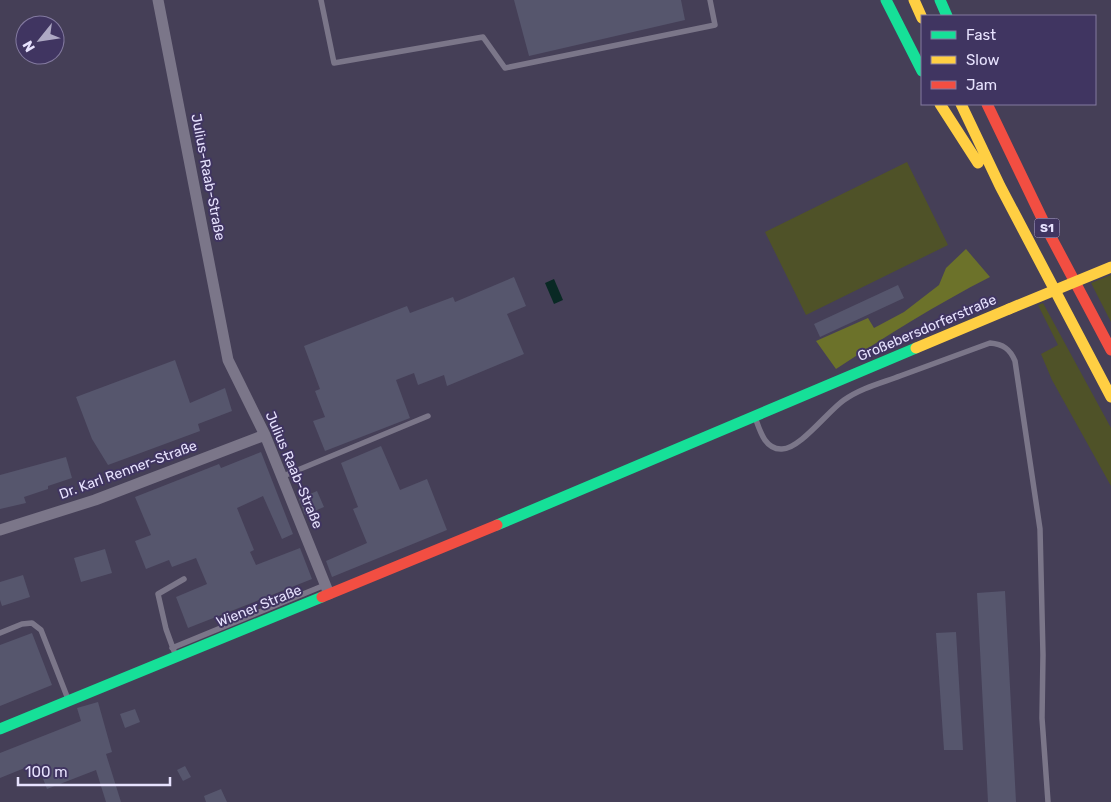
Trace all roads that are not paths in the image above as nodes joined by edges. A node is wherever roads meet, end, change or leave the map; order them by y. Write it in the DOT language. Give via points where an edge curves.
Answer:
graph roads {
  1 [pos="158,0"];
  2 [pos="321,0"];
  3 [pos="710,0"];
  4 [pos="886,0"];
  5 [pos="914,0"];
  6 [pos="940,0"];
  7 [pos="947,15"];
  8 [pos="921,16"];
  9 [pos="921,69"];
  10 [pos="941,105"];
  11 [pos="961,105"];
  12 [pos="987,105"];
  13 [pos="1018,220"];
  14 [pos="1111,267"];
  15 [pos="1111,350"];
  16 [pos="228,360"];
  17 [pos="1111,397"];
  18 [pos="428,416"];
  19 [pos="755,418"];
  20 [pos="265,435"];
  21 [pos="281,476"];
  22 [pos="530,511"];
  23 [pos="0,530"];
  24 [pos="184,579"];
  25 [pos="327,589"];
  26 [pos="0,633"];
  27 [pos="174,652"];
  28 [pos="69,700"];
  29 [pos="0,729"];
  30 [pos="1048,802"];
  1 -- 16 [label="street, Julius-Raab-Straße"];
  2 -- 3 [label="lane" via="334,63 483,37 505,68 715,25"];
  4 -- 9 [label="main road"];
  5 -- 8 [label="main road"];
  6 -- 7 [label="main road"];
  10 -- 13 [label="main road"];
  11 -- 13 [label="main road, S1"];
  12 -- 15 [label="main road, S1" via="1050,235"];
  13 -- 17 [label="main road, S1"];
  14 -- 19 [label="main road, Großebersdorferstraße, bridge"];
  16 -- 20 [label="street, Julius Raab-Straße"];
  18 -- 21 [label="lane"];
  19 -- 22 [label="main road, Großebersdorferstraße"];
  19 -- 30 [label="lane" via="766,442 785,449 792,447 834,408 860,390 990,343 1002,344 1008,349 1015,361 1040,529 1042,718"];
  20 -- 21 [label="street, Julius Raab-Straße"];
  20 -- 23 [label="street, Dr. Karl Renner-Straße" via="95,500"];
  21 -- 25 [label="street, Julius Raab-Straße"];
  22 -- 25 [label="main road, Wiener Straße"];
  24 -- 27 [label="lane" via="158,594"];
  25 -- 27 [label="main road, Wiener Straße"];
  26 -- 28 [label="lane" via="32,623 41,630"];
  27 -- 28 [label="main road, Wiener Straße"];
  28 -- 29 [label="main road, Wiener Straße"];
}
